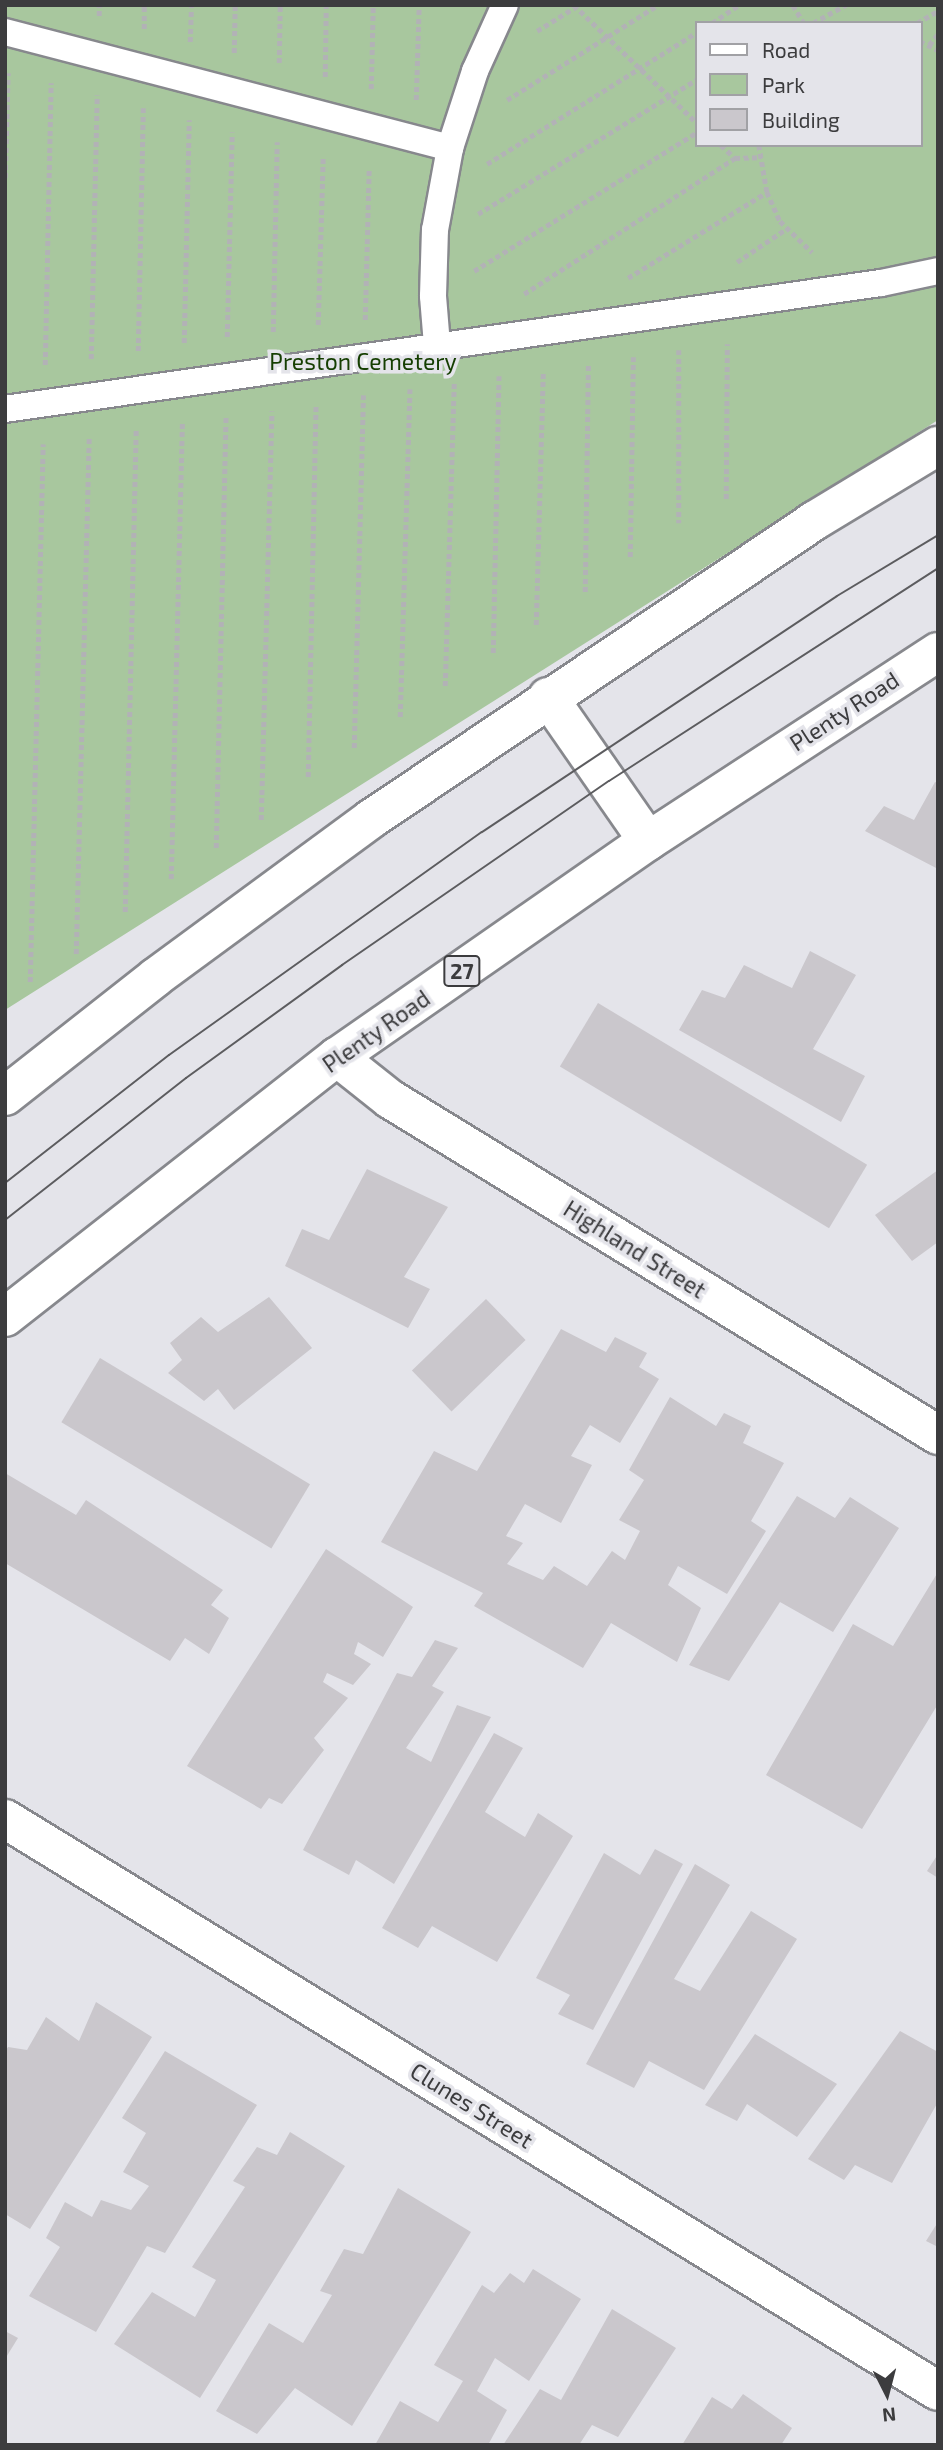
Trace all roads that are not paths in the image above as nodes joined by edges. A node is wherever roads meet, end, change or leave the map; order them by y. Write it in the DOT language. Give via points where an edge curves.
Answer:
graph roads {
  1 [pos="505,5"];
  2 [pos="7,33"];
  3 [pos="452,141"];
  4 [pos="938,271"];
  5 [pos="446,344"];
  6 [pos="5,409"];
  7 [pos="938,446"];
  8 [pos="938,652"];
  9 [pos="548,697"];
  10 [pos="648,841"];
  11 [pos="337,1057"];
  12 [pos="5,1096"];
  13 [pos="5,1317"];
  14 [pos="938,1435"];
  15 [pos="5,1819"];
  16 [pos="938,2391"];
  1 -- 3 [label="lane"];
  2 -- 3 [label="lane" via="415,139"];
  3 -- 5 [label="lane" via="435,240 433,296"];
  4 -- 5 [label="lane" via="881,283"];
  5 -- 6 [label="lane"];
  7 -- 9 [label="main road" via="814,521"];
  8 -- 10 [label="main road, Plenty Road / 27"];
  9 -- 10 [label="main road"];
  9 -- 12 [label="main road" via="338,842"];
  10 -- 11 [label="main road, Plenty Road / 27"];
  11 -- 13 [label="main road, Plenty Road / 27"];
  11 -- 14 [label="main road, Highland Street" via="390,1099"];
  15 -- 16 [label="main road, Clunes Street"];
}
